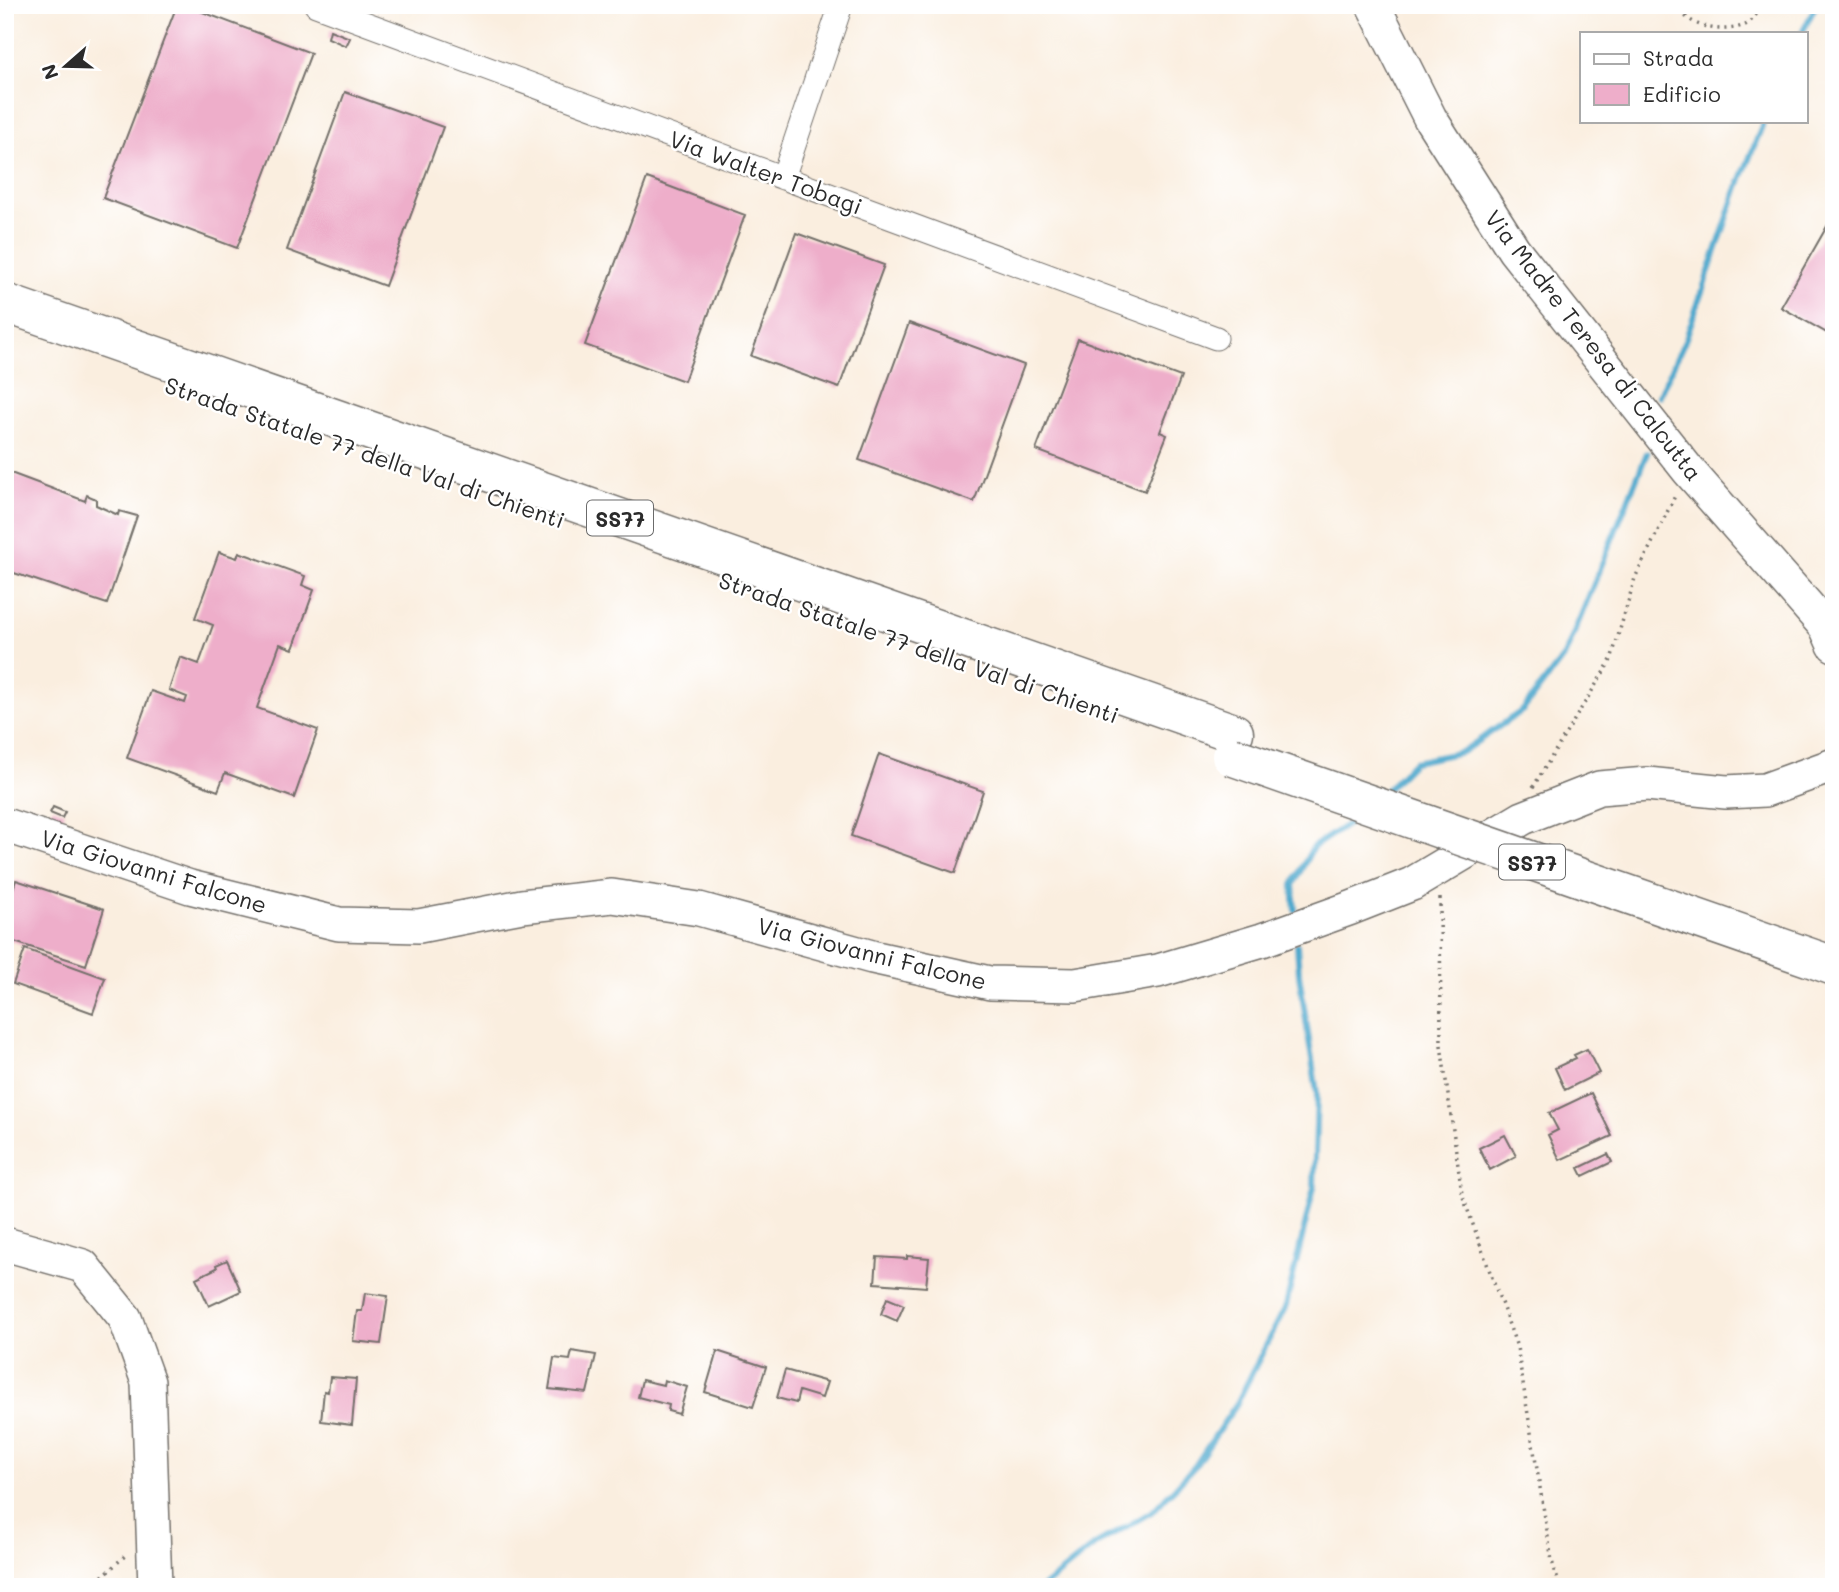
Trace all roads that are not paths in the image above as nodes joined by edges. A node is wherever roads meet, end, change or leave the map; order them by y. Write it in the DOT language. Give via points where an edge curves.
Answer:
graph roads {
  1 [pos="316,5"];
  2 [pos="841,5"];
  3 [pos="1373,5"];
  4 [pos="783,178"];
  5 [pos="5,303"];
  6 [pos="5,327"];
  7 [pos="1216,338"];
  8 [pos="1831,634"];
  9 [pos="1834,740"];
  10 [pos="1233,745"];
  11 [pos="1834,765"];
  12 [pos="1800,778"];
  13 [pos="5,825"];
  14 [pos="1834,942"];
  15 [pos="1834,967"];
  16 [pos="5,1244"];
  17 [pos="155,1587"];
  1 -- 4 [label="street, Via Walter Tobagi"];
  2 -- 4 [label="street"];
  3 -- 8 [label="street, Via Madre Teresa di Calcutta" via="1430,118 1514,250 1688,470"];
  4 -- 7 [label="street, Via Walter Tobagi"];
  5 -- 10 [label="highway, Strada Statale 77 della Val di Chienti / SS77"];
  6 -- 10 [label="highway, Strada Statale 77 della Val di Chienti / SS77"];
  9 -- 12 [label="street, Via Giovanni Falcone"];
  10 -- 14 [label="highway, Strada Statale 77 della Val di Chienti / SS77"];
  10 -- 15 [label="highway, Strada Statale 77 della Val di Chienti / SS77, bridge"];
  11 -- 12 [label="street, Via Giovanni Falcone"];
  12 -- 13 [label="street, Via Giovanni Falcone" via="1765,790 1726,792 1647,784 1599,788 1523,818 1412,884 1352,908 1158,971 1075,985 990,983 872,957 699,909 612,896 522,906 419,926 339,924 190,887"];
  16 -- 17 [label="street" via="83,1266 125,1318 148,1382"];
}
